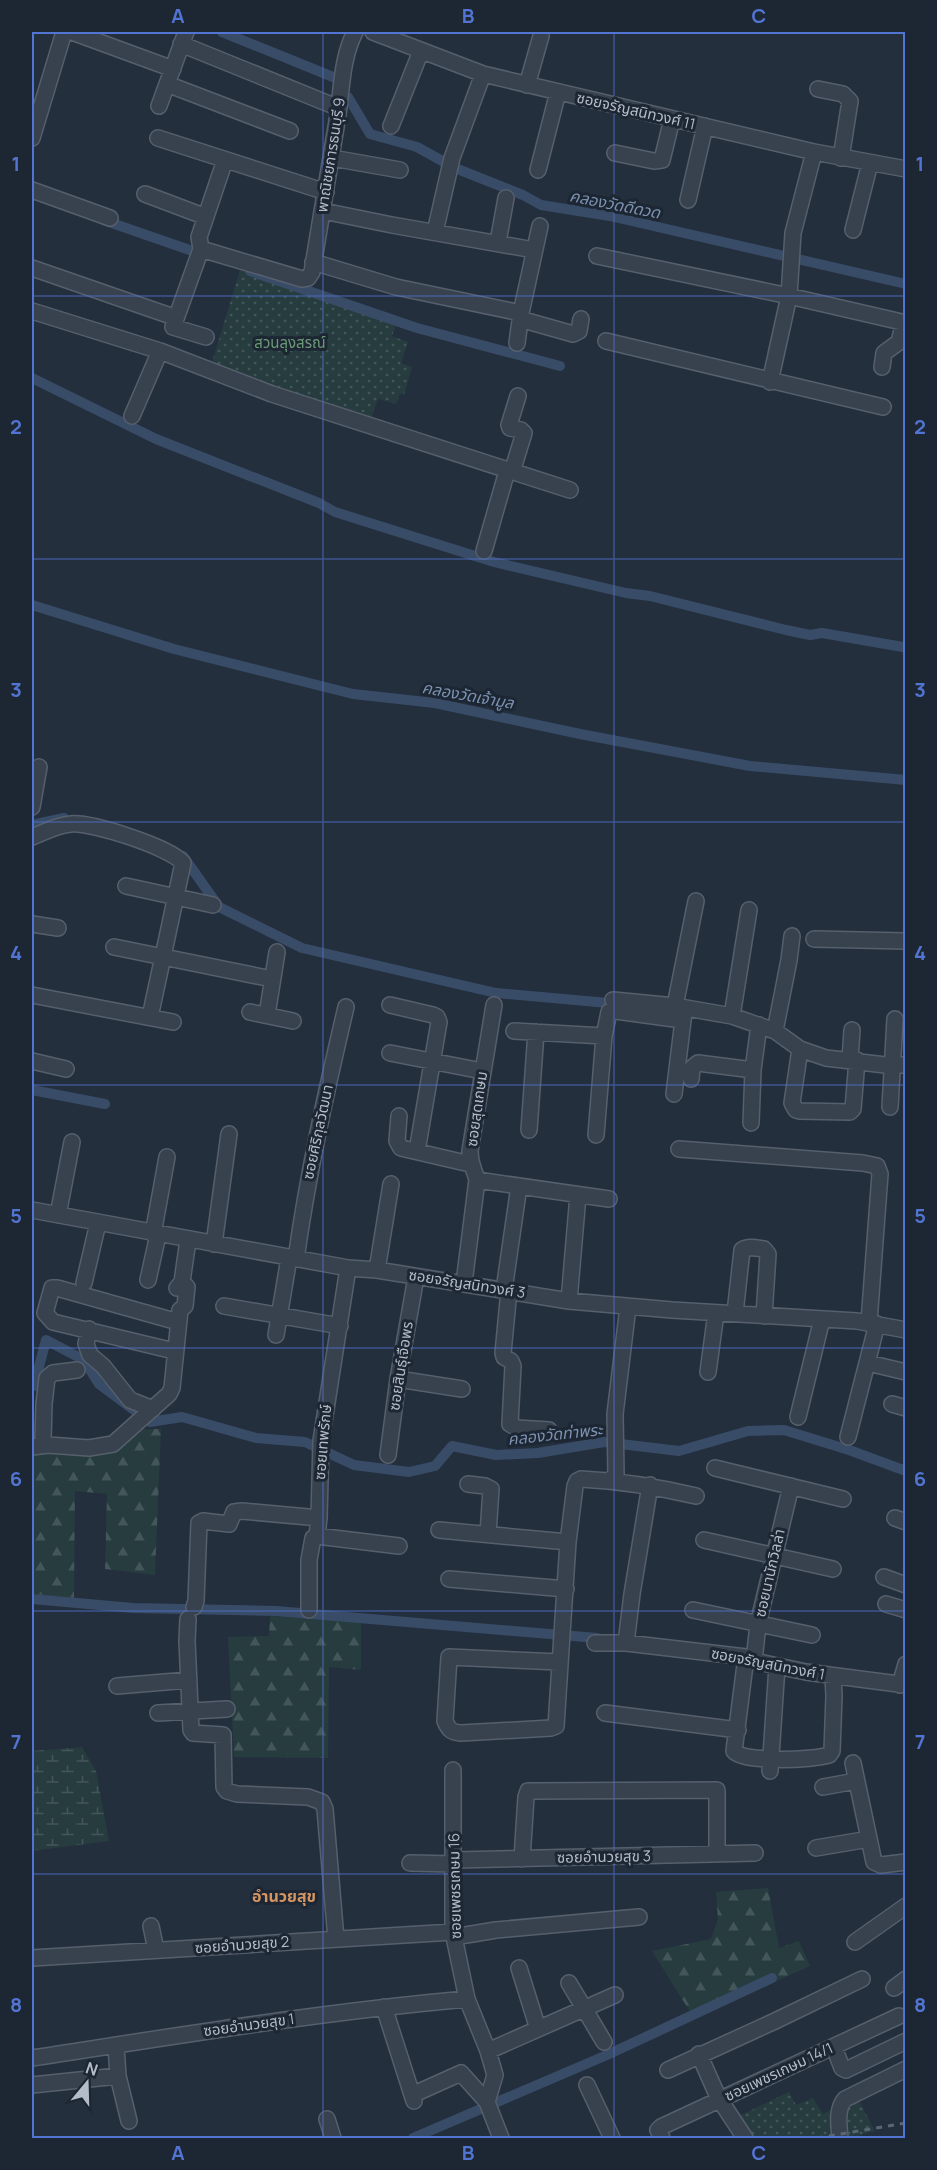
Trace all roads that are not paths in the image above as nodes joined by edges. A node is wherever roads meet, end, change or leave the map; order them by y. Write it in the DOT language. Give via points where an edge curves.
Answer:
graph roads {
  1 [pos="64,32"];
  2 [pos="72,32"];
  3 [pos="355,32"];
  4 [pos="373,32"];
  5 [pos="541,36"];
  6 [pos="184,38"];
  7 [pos="421,51"];
  8 [pos="173,69"];
  9 [pos="483,74"];
  10 [pos="167,84"];
  11 [pos="527,85"];
  12 [pos="818,89"];
  13 [pos="558,93"];
  14 [pos="159,106"];
  15 [pos="339,108"];
  16 [pos="672,119"];
  17 [pos="391,126"];
  18 [pos="705,126"];
  19 [pos="290,131"];
  20 [pos="32,138"];
  21 [pos="158,138"];
  22 [pos="814,152"];
  23 [pos="615,153"];
  24 [pos="332,158"];
  25 [pos="842,158"];
  26 [pos="225,160"];
  27 [pos="870,163"];
  28 [pos="906,169"];
  29 [pos="400,170"];
  30 [pos="538,170"];
  31 [pos="32,190"];
  32 [pos="326,192"];
  33 [pos="145,194"];
  34 [pos="506,198"];
  35 [pos="688,200"];
  36 [pos="323,211"];
  37 [pos="206,217"];
  38 [pos="110,218"];
  39 [pos="540,226"];
  40 [pos="853,230"];
  41 [pos="435,232"];
  42 [pos="498,242"];
  43 [pos="534,250"];
  44 [pos="200,253"];
  45 [pos="597,256"];
  46 [pos="313,262"];
  47 [pos="32,268"];
  48 [pos="789,296"];
  49 [pos="32,311"];
  50 [pos="168,315"];
  51 [pos="521,316"];
  52 [pos="581,319"];
  53 [pos="905,322"];
  54 [pos="206,337"];
  55 [pos="606,341"];
  56 [pos="517,343"];
  57 [pos="160,351"];
  58 [pos="882,368"];
  59 [pos="770,381"];
  60 [pos="518,396"];
  61 [pos="883,407"];
  62 [pos="132,416"];
  63 [pos="510,472"];
  64 [pos="570,490"];
  65 [pos="484,551"];
  66 [pos="39,767"];
  67 [pos="32,807"];
  68 [pos="32,835"];
  69 [pos="126,886"];
  70 [pos="176,897"];
  71 [pos="696,900"];
  72 [pos="213,905"];
  73 [pos="749,910"];
  74 [pos="32,924"];
  75 [pos="58,928"];
  76 [pos="792,936"];
  77 [pos="814,939"];
  78 [pos="906,941"];
  79 [pos="114,947"];
  80 [pos="277,952"];
  81 [pos="163,957"];
  82 [pos="272,979"];
  83 [pos="32,995"];
  84 [pos="613,1000"];
  85 [pos="390,1005"];
  86 [pos="494,1005"];
  87 [pos="346,1007"];
  88 [pos="681,1011"];
  89 [pos="250,1012"];
  90 [pos="267,1015"];
  91 [pos="150,1017"];
  92 [pos="732,1017"];
  93 [pos="895,1019"];
  94 [pos="293,1021"];
  95 [pos="173,1022"];
  96 [pos="759,1025"];
  97 [pos="852,1030"];
  98 [pos="514,1031"];
  99 [pos="775,1031"];
  100 [pos="536,1032"];
  101 [pos="604,1036"];
  102 [pos="800,1049"];
  103 [pos="390,1053"];
  104 [pos="854,1060"];
  105 [pos="32,1061"];
  106 [pos="433,1062"];
  107 [pos="899,1065"];
  108 [pos="66,1069"];
  109 [pos="753,1070"];
  110 [pos="482,1071"];
  111 [pos="691,1079"];
  112 [pos="674,1094"];
  113 [pos="890,1107"];
  114 [pos="399,1116"];
  115 [pos="751,1123"];
  116 [pos="529,1130"];
  117 [pos="229,1134"];
  118 [pos="596,1135"];
  119 [pos="72,1142"];
  120 [pos="679,1149"];
  121 [pos="417,1151"];
  122 [pos="166,1157"];
  123 [pos="470,1164"];
  124 [pos="477,1180"];
  125 [pos="391,1184"];
  126 [pos="519,1186"];
  127 [pos="579,1195"];
  128 [pos="609,1199"];
  129 [pos="32,1210"];
  130 [pos="58,1215"];
  131 [pos="98,1222"];
  132 [pos="156,1234"];
  133 [pos="188,1240"];
  134 [pos="214,1244"];
  135 [pos="293,1258"];
  136 [pos="348,1268"];
  137 [pos="377,1270"];
  138 [pos="416,1277"];
  139 [pos="148,1280"];
  140 [pos="84,1283"];
  141 [pos="464,1283"];
  142 [pos="507,1290"];
  143 [pos="569,1301"];
  144 [pos="224,1306"];
  145 [pos="628,1307"];
  146 [pos="716,1313"];
  147 [pos="735,1314"];
  148 [pos="279,1315"];
  149 [pos="179,1316"];
  150 [pos="764,1316"];
  151 [pos="822,1319"];
  152 [pos="873,1323"];
  153 [pos="340,1326"];
  154 [pos="89,1329"];
  155 [pos="906,1330"];
  156 [pos="276,1335"];
  157 [pos="174,1351"];
  158 [pos="868,1363"];
  159 [pos="76,1370"];
  160 [pos="708,1372"];
  161 [pos="906,1372"];
  162 [pos="398,1379"];
  163 [pos="462,1389"];
  164 [pos="38,1404"];
  165 [pos="146,1415"];
  166 [pos="798,1417"];
  167 [pos="549,1430"];
  168 [pos="848,1437"];
  169 [pos="48,1445"];
  170 [pos="32,1448"];
  171 [pos="388,1455"];
  172 [pos="716,1468"];
  173 [pos="610,1481"];
  174 [pos="468,1484"];
  175 [pos="650,1485"];
  176 [pos="791,1486"];
  177 [pos="696,1496"];
  178 [pos="843,1499"];
  179 [pos="320,1518"];
  180 [pos="439,1530"];
  181 [pos="488,1534"];
  182 [pos="317,1536"];
  183 [pos="704,1540"];
  184 [pos="568,1542"];
  185 [pos="399,1546"];
  186 [pos="774,1556"];
  187 [pos="833,1569"];
  188 [pos="884,1577"];
  189 [pos="449,1579"];
  190 [pos="906,1585"];
  191 [pos="566,1589"];
  192 [pos="886,1604"];
  193 [pos="309,1610"];
  194 [pos="693,1610"];
  195 [pos="906,1610"];
  196 [pos="758,1624"];
  197 [pos="812,1635"];
  198 [pos="595,1642"];
  199 [pos="626,1643"];
  200 [pos="750,1659"];
  201 [pos="560,1662"];
  202 [pos="906,1664"];
  203 [pos="777,1666"];
  204 [pos="833,1676"];
  205 [pos="189,1680"];
  206 [pos="903,1685"];
  207 [pos="117,1686"];
  208 [pos="227,1709"];
  209 [pos="190,1711"];
  210 [pos="158,1713"];
  211 [pos="605,1713"];
  212 [pos="738,1730"];
  213 [pos="853,1763"];
  214 [pos="770,1765"];
  215 [pos="453,1770"];
  216 [pos="856,1781"];
  217 [pos="823,1787"];
  218 [pos="869,1839"];
  219 [pos="816,1848"];
  220 [pos="755,1853"];
  221 [pos="717,1854"];
  222 [pos="522,1859"];
  223 [pos="454,1862"];
  224 [pos="906,1862"];
  225 [pos="410,1863"];
  226 [pos="906,1906"];
  227 [pos="639,1917"];
  228 [pos="151,1926"];
  229 [pos="454,1934"];
  230 [pos="336,1939"];
  231 [pos="855,1942"];
  232 [pos="156,1950"];
  233 [pos="32,1958"];
  234 [pos="519,1968"];
  235 [pos="862,1979"];
  236 [pos="569,1983"];
  237 [pos="615,1995"];
  238 [pos="467,1999"];
  239 [pos="384,2007"];
  240 [pos="584,2008"];
  241 [pos="899,2016"];
  242 [pos="538,2029"];
  243 [pos="906,2041"];
  244 [pos="604,2042"];
  245 [pos="116,2045"];
  246 [pos="834,2047"];
  247 [pos="488,2051"];
  248 [pos="699,2054"];
  249 [pos="32,2058"];
  250 [pos="906,2068"];
  251 [pos="668,2070"];
  252 [pos="118,2076"];
  253 [pos="32,2085"];
  254 [pos="587,2085"];
  255 [pos="720,2099"];
  256 [pos="487,2104"];
  257 [pos="327,2119"];
  258 [pos="129,2121"];
  259 [pos="660,2134"];
  260 [pos="498,2138"];
  261 [pos="333,2139"];
  262 [pos="612,2139"];
  263 [pos="745,2139"];
  264 [pos="840,2139"];
  1 -- 20 [label="street"];
  2 -- 8 [label="street"];
  3 -- 15 [label="street, พาณิชยการธนบุรี 9" via="345,58"];
  4 -- 7 [label="street, ซอยจรัญสนิทวงศ์ 11"];
  5 -- 11 [label="street"];
  6 -- 8 [label="street"];
  6 -- 15 [label="street"];
  7 -- 9 [label="street, ซอยจรัญสนิทวงศ์ 11"];
  7 -- 17 [label="street"];
  8 -- 10 [label="street"];
  9 -- 11 [label="street, ซอยจรัญสนิทวงศ์ 11"];
  9 -- 41 [label="street" via="450,165"];
  10 -- 14 [label="street"];
  10 -- 19 [label="street"];
  11 -- 13 [label="street, ซอยจรัญสนิทวงศ์ 11"];
  12 -- 25 [label="street" via="843,94 850,101"];
  13 -- 16 [label="street, ซอยจรัญสนิทวงศ์ 11"];
  13 -- 30 [label="street"];
  15 -- 24 [label="street, พาณิชยการธนบุรี 9"];
  16 -- 18 [label="street, ซอยจรัญสนิทวงศ์ 11"];
  16 -- 23 [label="street" via="662,160"];
  18 -- 22 [label="street, ซอยจรัญสนิทวงศ์ 11"];
  18 -- 35 [label="street"];
  21 -- 26 [label="street"];
  22 -- 25 [label="street, ซอยจรัญสนิทวงศ์ 11"];
  22 -- 48 [label="street" via="793,233"];
  24 -- 29 [label="street"];
  24 -- 32 [label="street, พาณิชยการธนบุรี 9"];
  25 -- 27 [label="street, ซอยจรัญสนิทวงศ์ 11"];
  26 -- 32 [label="street"];
  26 -- 37 [label="street"];
  27 -- 28 [label="street, ซอยจรัญสนิทวงศ์ 11"];
  27 -- 40 [label="street"];
  31 -- 38 [label="street"];
  32 -- 36 [label="street, พาณิชยการธนบุรี 9"];
  33 -- 37 [label="street"];
  34 -- 42 [label="street"];
  36 -- 41 [label="street"];
  36 -- 46 [label="street, พาณิชยการธนบุรี 9"];
  37 -- 44 [label="street" via="199,237"];
  39 -- 43 [label="street"];
  41 -- 42 [label="street"];
  42 -- 43 [label="street"];
  43 -- 51 [label="street"];
  44 -- 46 [label="street, พาณิชยการธนบุรี 9" via="302,279 308,278"];
  44 -- 54 [label="street" via="173,327"];
  45 -- 48 [label="street"];
  46 -- 51 [label="street" via="396,287"];
  47 -- 50 [label="street"];
  48 -- 53 [label="street"];
  48 -- 59 [label="street"];
  49 -- 57 [label="street"];
  51 -- 52 [label="street" via="573,334 579,331"];
  51 -- 56 [label="street"];
  53 -- 58 [label="street" via="899,342 884,353"];
  55 -- 59 [label="street"];
  57 -- 62 [label="street"];
  57 -- 63 [label="street" via="272,394"];
  59 -- 61 [label="street"];
  60 -- 63 [label="street" via="509,425 524,433"];
  63 -- 64 [label="street"];
  63 -- 65 [label="street"];
  66 -- 67 [label="street"];
  68 -- 70 [label="street" via="59,826 86,824 149,843 183,863"];
  69 -- 70 [label="street"];
  70 -- 72 [label="street"];
  70 -- 81 [label="street"];
  71 -- 88 [label="street"];
  73 -- 92 [label="street"];
  74 -- 75 [label="street"];
  76 -- 99 [label="street"];
  77 -- 78 [label="street"];
  79 -- 81 [label="street"];
  80 -- 82 [label="street"];
  81 -- 82 [label="street"];
  81 -- 91 [label="street"];
  82 -- 90 [label="street"];
  83 -- 91 [label="street"];
  84 -- 88 [label="street"];
  85 -- 106 [label="street" via="437,1017"];
  86 -- 110 [label="street, ซอยสุดเกษม"];
  87 -- 135 [label="street, ซอยศิริกุลวัฒนา" via="319,1117"];
  88 -- 92 [label="street"];
  88 -- 101 [label="street" via="609,1012"];
  88 -- 112 [label="street"];
  89 -- 90 [label="street"];
  90 -- 94 [label="street"];
  91 -- 95 [label="street"];
  92 -- 96 [label="street"];
  93 -- 107 [label="street"];
  96 -- 99 [label="street"];
  96 -- 109 [label="street"];
  97 -- 104 [label="street"];
  98 -- 100 [label="street"];
  99 -- 102 [label="street"];
  100 -- 101 [label="street"];
  100 -- 116 [label="street"];
  101 -- 118 [label="street"];
  102 -- 104 [label="street" via="826,1058"];
  102 -- 104 [label="street" via="792,1103 800,1112 850,1112"];
  103 -- 106 [label="street"];
  104 -- 107 [label="street"];
  105 -- 108 [label="street"];
  106 -- 110 [label="street"];
  106 -- 121 [label="street"];
  107 -- 113 [label="street"];
  109 -- 111 [label="street" via="702,1063 692,1068"];
  109 -- 115 [label="street"];
  110 -- 123 [label="street, ซอยสุดเกษม"];
  114 -- 121 [label="street" via="398,1145"];
  117 -- 134 [label="street"];
  119 -- 130 [label="street"];
  120 -- 152 [label="street" via="872,1163 877,1167 880,1174"];
  121 -- 123 [label="street"];
  122 -- 132 [label="street"];
  123 -- 124 [label="street, ซอยสุดเกษม"];
  124 -- 126 [label="street"];
  124 -- 141 [label="street"];
  125 -- 137 [label="street"];
  126 -- 127 [label="street"];
  126 -- 142 [label="street"];
  127 -- 128 [label="street"];
  127 -- 143 [label="street"];
  129 -- 130 [label="street, ซอยจรัญสนิทวงศ์ 3"];
  130 -- 131 [label="street, ซอยจรัญสนิทวงศ์ 3"];
  131 -- 132 [label="street, ซอยจรัญสนิทวงศ์ 3"];
  131 -- 140 [label="street"];
  132 -- 133 [label="street, ซอยจรัญสนิทวงศ์ 3"];
  132 -- 139 [label="street"];
  133 -- 134 [label="street, ซอยจรัญสนิทวงศ์ 3"];
  133 -- 149 [label="street" via="182,1282 177,1286 175,1304"];
  134 -- 135 [label="street, ซอยจรัญสนิทวงศ์ 3"];
  135 -- 136 [label="street, ซอยจรัญสนิทวงศ์ 3"];
  135 -- 148 [label="street, ซอยศิริกุลวัฒนา"];
  136 -- 137 [label="street, ซอยจรัญสนิทวงศ์ 3"];
  136 -- 153 [label="street, ซอยเทพรักษ์"];
  137 -- 138 [label="street, ซอยจรัญสนิทวงศ์ 3"];
  138 -- 141 [label="street, ซอยจรัญสนิทวงศ์ 3"];
  138 -- 162 [label="street, ซอยสินธุ์เจือพร"];
  141 -- 142 [label="street, ซอยจรัญสนิทวงศ์ 3"];
  142 -- 143 [label="street, ซอยจรัญสนิทวงศ์ 3"];
  142 -- 167 [label="street" via="502,1353 513,1366 510,1424"];
  143 -- 145 [label="street, ซอยจรัญสนิทวงศ์ 3"];
  144 -- 148 [label="street"];
  145 -- 146 [label="street, ซอยจรัญสนิทวงศ์ 3"];
  145 -- 173 [label="street" via="615,1443 616,1474"];
  146 -- 147 [label="street, ซอยจรัญสนิทวงศ์ 3"];
  146 -- 160 [label="street"];
  147 -- 150 [label="street, ซอยจรัญสนิทวงศ์ 3"];
  147 -- 150 [label="street" via="742,1250 746,1247 764,1249 768,1254"];
  148 -- 153 [label="street"];
  148 -- 156 [label="street, ซอยศิริกุลวัฒนา"];
  149 -- 154 [label="street" via="52,1288 45,1309 52,1322"];
  149 -- 157 [label="street"];
  150 -- 151 [label="street, ซอยจรัญสนิทวงศ์ 3"];
  151 -- 152 [label="street, ซอยจรัญสนิทวงศ์ 3"];
  151 -- 166 [label="street"];
  152 -- 155 [label="street, ซอยจรัญสนิทวงศ์ 3"];
  152 -- 158 [label="street"];
  153 -- 179 [label="street, ซอยเทพรักษ์" via="321,1441"];
  154 -- 157 [label="street"];
  154 -- 165 [label="street" via="86,1344 90,1355"];
  157 -- 165 [label="street" via="172,1388"];
  158 -- 161 [label="street"];
  158 -- 168 [label="street"];
  159 -- 164 [label="street" via="49,1375"];
  162 -- 163 [label="street"];
  162 -- 171 [label="street, ซอยสินธุ์เจือพร"];
  164 -- 169 [label="street"];
  165 -- 169 [label="street" via="108,1446"];
  169 -- 170 [label="street"];
  172 -- 176 [label="street"];
  173 -- 175 [label="street"];
  173 -- 184 [label="street" via="577,1481"];
  174 -- 181 [label="street" via="491,1489"];
  175 -- 177 [label="street"];
  175 -- 199 [label="street"];
  176 -- 178 [label="street"];
  176 -- 186 [label="street, ซอยนานักวิลล่า"];
  179 -- 182 [label="street, ซอยเทพรักษ์"];
  179 -- 205 [label="street" via="242,1511 234,1512 229,1524 199,1523"];
  180 -- 181 [label="street"];
  181 -- 184 [label="street"];
  182 -- 185 [label="street"];
  182 -- 193 [label="street, ซอยเทพรักษ์" via="313,1538 309,1560"];
  183 -- 186 [label="street"];
  184 -- 191 [label="street"];
  186 -- 187 [label="street"];
  186 -- 196 [label="street, ซอยนานักวิลล่า"];
  188 -- 190 [label="street"];
  189 -- 191 [label="street"];
  191 -- 201 [label="street"];
  192 -- 195 [label="street"];
  194 -- 196 [label="street"];
  196 -- 197 [label="street"];
  196 -- 200 [label="street, ซอยนานักวิลล่า"];
  198 -- 199 [label="street, ซอยจรัญสนิทวงศ์ 1"];
  199 -- 200 [label="street, ซอยจรัญสนิทวงศ์ 1"];
  200 -- 203 [label="street, ซอยจรัญสนิทวงศ์ 1"];
  200 -- 212 [label="street, ซอยนานักวิลล่า"];
  201 -- 201 [label="street" via="449,1657 445,1721 448,1728 461,1733 556,1726"];
  202 -- 206 [label="street"];
  203 -- 204 [label="street, ซอยจรัญสนิทวงศ์ 1"];
  203 -- 214 [label="street"];
  204 -- 206 [label="street, ซอยจรัญสนิทวงศ์ 1"];
  204 -- 214 [label="street" via="831,1753"];
  205 -- 207 [label="street"];
  205 -- 209 [label="street"];
  208 -- 209 [label="street"];
  209 -- 210 [label="street"];
  209 -- 230 [label="street" via="193,1733 223,1736 227,1791 308,1797 322,1802"];
  211 -- 212 [label="street"];
  212 -- 214 [label="street, ซอยนานักวิลล่า" via="734,1751 737,1755"];
  213 -- 216 [label="street"];
  215 -- 223 [label="street, ซอยเพชรเกษม 16"];
  216 -- 217 [label="street"];
  216 -- 218 [label="street"];
  218 -- 219 [label="street"];
  218 -- 224 [label="street" via="874,1862"];
  220 -- 221 [label="street, ซอยอำนวยสุข 3"];
  221 -- 222 [label="street, ซอยอำนวยสุข 3"];
  221 -- 222 [label="street" via="717,1791 528,1791"];
  222 -- 223 [label="street, ซอยอำนวยสุข 3"];
  223 -- 225 [label="street, ซอยอำนวยสุข 3"];
  223 -- 229 [label="street, ซอยเพชรเกษม 16"];
  226 -- 231 [label="street"];
  227 -- 229 [label="street, ซอยอำนวยสุข 2"];
  228 -- 232 [label="street"];
  229 -- 230 [label="street, ซอยอำนวยสุข 2"];
  229 -- 238 [label="street, ซอยเพชรเกษม 16"];
  230 -- 232 [label="street, ซอยอำนวยสุข 2"];
  232 -- 233 [label="street, ซอยอำนวยสุข 2"];
  234 -- 242 [label="street"];
  235 -- 248 [label="street" via="776,2022"];
  236 -- 240 [label="street"];
  237 -- 240 [label="street"];
  238 -- 239 [label="street, ซอยอำนวยสุข 1"];
  238 -- 247 [label="street, ซอยเพชรเกษม 16"];
  239 -- 245 [label="street, ซอยอำนวยสุข 1"];
  239 -- 256 [label="street" via="413,2098 461,2073"];
  240 -- 242 [label="street"];
  240 -- 244 [label="street"];
  241 -- 246 [label="street, ซอยเพชรเกษม 14/1"];
  242 -- 247 [label="street"];
  243 -- 246 [label="street" via="846,2070"];
  245 -- 249 [label="street, ซอยอำนวยสุข 1"];
  245 -- 252 [label="street"];
  246 -- 255 [label="street, ซอยเพชรเกษม 14/1"];
  247 -- 256 [label="street, ซอยเพชรเกษม 16" via="495,2075"];
  248 -- 251 [label="street"];
  248 -- 255 [label="street"];
  250 -- 264 [label="street" via="842,2103"];
  252 -- 253 [label="street"];
  252 -- 258 [label="street"];
  254 -- 262 [label="street"];
  255 -- 259 [label="street, ซอยเพชรเกษม 14/1"];
  255 -- 263 [label="street"];
  256 -- 260 [label="street"];
  257 -- 261 [label="street"];
}
